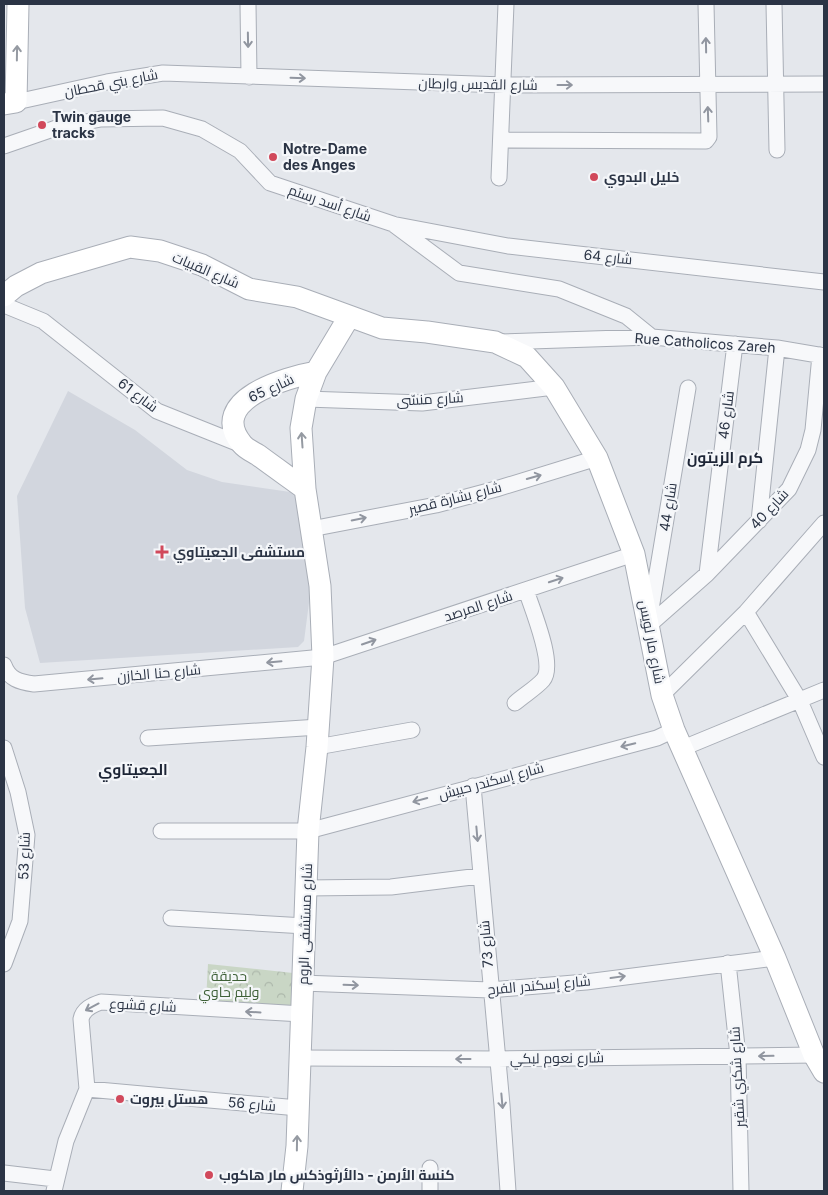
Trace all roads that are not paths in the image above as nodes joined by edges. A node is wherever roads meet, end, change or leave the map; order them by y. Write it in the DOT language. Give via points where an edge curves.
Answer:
graph roads {
  1 [pos="18,4"];
  2 [pos="248,4"];
  3 [pos="506,4"];
  4 [pos="706,4"];
  5 [pos="774,4"];
  6 [pos="249,77"];
  7 [pos="775,84"];
  8 [pos="824,84"];
  9 [pos="504,85"];
  10 [pos="707,86"];
  11 [pos="10,103"];
  12 [pos="501,140"];
  13 [pos="4,146"];
  14 [pos="777,150"];
  15 [pos="499,178"];
  16 [pos="393,224"];
  17 [pos="824,282"];
  18 [pos="4,296"];
  19 [pos="4,305"];
  20 [pos="350,317"];
  21 [pos="382,328"];
  22 [pos="652,337"];
  23 [pos="495,342"];
  24 [pos="735,344"];
  25 [pos="777,348"];
  26 [pos="822,355"];
  27 [pos="316,372"];
  28 [pos="554,387"];
  29 [pos="688,388"];
  30 [pos="306,398"];
  31 [pos="242,445"];
  32 [pos="597,458"];
  33 [pos="305,489"];
  34 [pos="759,521"];
  35 [pos="824,523"];
  36 [pos="311,529"];
  37 [pos="634,554"];
  38 [pos="707,574"];
  39 [pos="526,590"];
  40 [pos="746,612"];
  41 [pos="648,626"];
  42 [pos="323,657"];
  43 [pos="5,671"];
  44 [pos="824,690"];
  45 [pos="662,695"];
  46 [pos="800,701"];
  47 [pos="515,702"];
  48 [pos="412,730"];
  49 [pos="318,737"];
  50 [pos="148,738"];
  51 [pos="679,739"];
  52 [pos="4,748"];
  53 [pos="824,758"];
  54 [pos="473,786"];
  55 [pos="161,831"];
  56 [pos="308,831"];
  57 [pos="480,876"];
  58 [pos="306,888"];
  59 [pos="171,918"];
  60 [pos="305,926"];
  61 [pos="775,958"];
  62 [pos="728,963"];
  63 [pos="4,964"];
  64 [pos="302,983"];
  65 [pos="490,990"];
  66 [pos="302,1014"];
  67 [pos="738,1056"];
  68 [pos="300,1058"];
  69 [pos="498,1059"];
  70 [pos="819,1063"];
  71 [pos="88,1089"];
  72 [pos="298,1108"];
  73 [pos="430,1168"];
  74 [pos="4,1172"];
  75 [pos="55,1185"];
  76 [pos="292,1191"];
  77 [pos="430,1191"];
  78 [pos="508,1191"];
  79 [pos="741,1191"];
  11 -- 1 [label="street, one-way"];
  2 -- 6 [label="street, one-way"];
  3 -- 9 [label="street"];
  10 -- 4 [label="street, one-way"];
  5 -- 7 [label="street"];
  6 -- 9 [label="street, شارع القديس وارطان, one-way"];
  6 -- 11 [label="street, شارع بني قحطان" via="163,73"];
  7 -- 8 [label="street, شارع القديس وارطان"];
  7 -- 10 [label="street, شارع القديس وارطان"];
  7 -- 14 [label="street"];
  9 -- 10 [label="street, شارع القديس وارطان, one-way"];
  9 -- 12 [label="street"];
  12 -- 10 [label="street, one-way" via="706,141 709,137"];
  12 -- 15 [label="street"];
  13 -- 16 [label="street, شارع أسد رستم" via="59,127 101,119 163,118 202,129 240,151 270,183"];
  16 -- 17 [label="street, شارع 64" via="508,246"];
  16 -- 22 [label="street, شارع أسد رستم" via="460,273 559,289 626,316"];
  18 -- 20 [label="street, شارع القبيات" via="41,273 130,247 160,251 202,265 249,289 297,298"];
  19 -- 31 [label="street, شارع 61" via="43,321 157,411"];
  20 -- 21 [label="street, شارع القبيات"];
  20 -- 27 [label="street, شارع مستشفى الروم"];
  21 -- 23 [label="street, شارع مار لويس"];
  22 -- 23 [label="street, Rue Catholicos Zareh"];
  22 -- 24 [label="street, Rue Catholicos Zareh"];
  23 -- 28 [label="street, شارع مار لويس" via="527,356"];
  24 -- 25 [label="street, Rue Catholicos Zareh"];
  24 -- 38 [label="street, شارع 46"];
  25 -- 26 [label="street, Rue Catholicos Zareh"];
  25 -- 34 [label="street"];
  26 -- 34 [label="street, شارع 40" via="808,450 789,489"];
  27 -- 30 [label="street, شارع مستشفى الروم"];
  27 -- 31 [label="street, شارع 65" via="284,379 248,396 234,419"];
  28 -- 30 [label="street, شارع منسّى" via="422,402"];
  28 -- 32 [label="street, شارع مار لويس"];
  29 -- 41 [label="street, شارع 44"];
  33 -- 30 [label="street, شارع مستشفى الروم, one-way" via="301,428"];
  31 -- 33 [label="street, شارع 61"];
  36 -- 32 [label="street, شارع بشارة قصير, one-way" via="436,505"];
  32 -- 37 [label="street, شارع مار لويس"];
  33 -- 36 [label="street, شارع مستشفى الروم"];
  34 -- 38 [label="street, شارع 40"];
  35 -- 40 [label="street"];
  36 -- 42 [label="street, شارع مستشفى الروم" via="320,586"];
  39 -- 37 [label="street, شارع المرصد, one-way"];
  37 -- 41 [label="street, شارع مار لويس"];
  38 -- 41 [label="street, شارع 40"];
  42 -- 39 [label="street, شارع المرصد, one-way"];
  39 -- 47 [label="street" via="548,659 548,672 543,680"];
  40 -- 45 [label="street"];
  40 -- 46 [label="street"];
  41 -- 45 [label="street, شارع مار لويس"];
  42 -- 43 [label="street, شارع حنا الخازن, one-way" via="34,684 16,681"];
  42 -- 49 [label="street, شارع مستشفى الروم"];
  44 -- 46 [label="street, شارع إسكندر حبيش"];
  45 -- 51 [label="street, شارع مار لويس"];
  46 -- 51 [label="street, شارع إسكندر حبيش"];
  46 -- 53 [label="street"];
  48 -- 49 [label="street"];
  49 -- 50 [label="street"];
  49 -- 56 [label="street, شارع مستشفى الروم"];
  51 -- 54 [label="street, شارع إسكندر حبيش, one-way" via="657,738"];
  51 -- 61 [label="street, شارع مار لويس"];
  52 -- 63 [label="street, شارع 53" via="18,792 26,834 20,921"];
  54 -- 56 [label="street, شارع إسكندر حبيش, one-way"];
  54 -- 57 [label="street, شارع 73, one-way"];
  55 -- 56 [label="street, شارع إسكندر حبيش"];
  56 -- 58 [label="street, شارع مستشفى الروم"];
  57 -- 58 [label="street" via="391,887"];
  57 -- 65 [label="street, شارع 73"];
  58 -- 60 [label="street, شارع مستشفى الروم"];
  59 -- 60 [label="street"];
  60 -- 64 [label="street, شارع مستشفى الروم"];
  61 -- 62 [label="street, شارع إسكندر الفرح"];
  61 -- 70 [label="street, شارع مار لويس"];
  65 -- 62 [label="street, شارع إسكندر الفرح, one-way" via="586,982"];
  62 -- 67 [label="street, شارع شكري شقير"];
  64 -- 65 [label="street, شارع إسكندر الفرح, one-way"];
  64 -- 66 [label="street, شارع مستشفى الروم"];
  65 -- 69 [label="street, شارع 73"];
  66 -- 68 [label="street, شارع مستشفى الروم"];
  66 -- 71 [label="street, شارع قشوع, one-way" via="101,1002 92,1005 82,1013 81,1019"];
  67 -- 69 [label="street, شارع نعوم لبكي"];
  70 -- 67 [label="street, شارع نعوم لبكي, one-way"];
  67 -- 79 [label="street, شارع شكري شقير"];
  69 -- 68 [label="street, شارع نعوم لبكي, one-way"];
  68 -- 72 [label="street, شارع مستشفى الروم"];
  69 -- 78 [label="street, شارع 73, one-way"];
  71 -- 72 [label="street, شارع 56"];
  71 -- 75 [label="street, شارع قشوع" via="66,1141"];
  76 -- 72 [label="street, شارع مستشفى الروم, one-way"];
  73 -- 77 [label="street"];
  74 -- 75 [label="street"];
}
